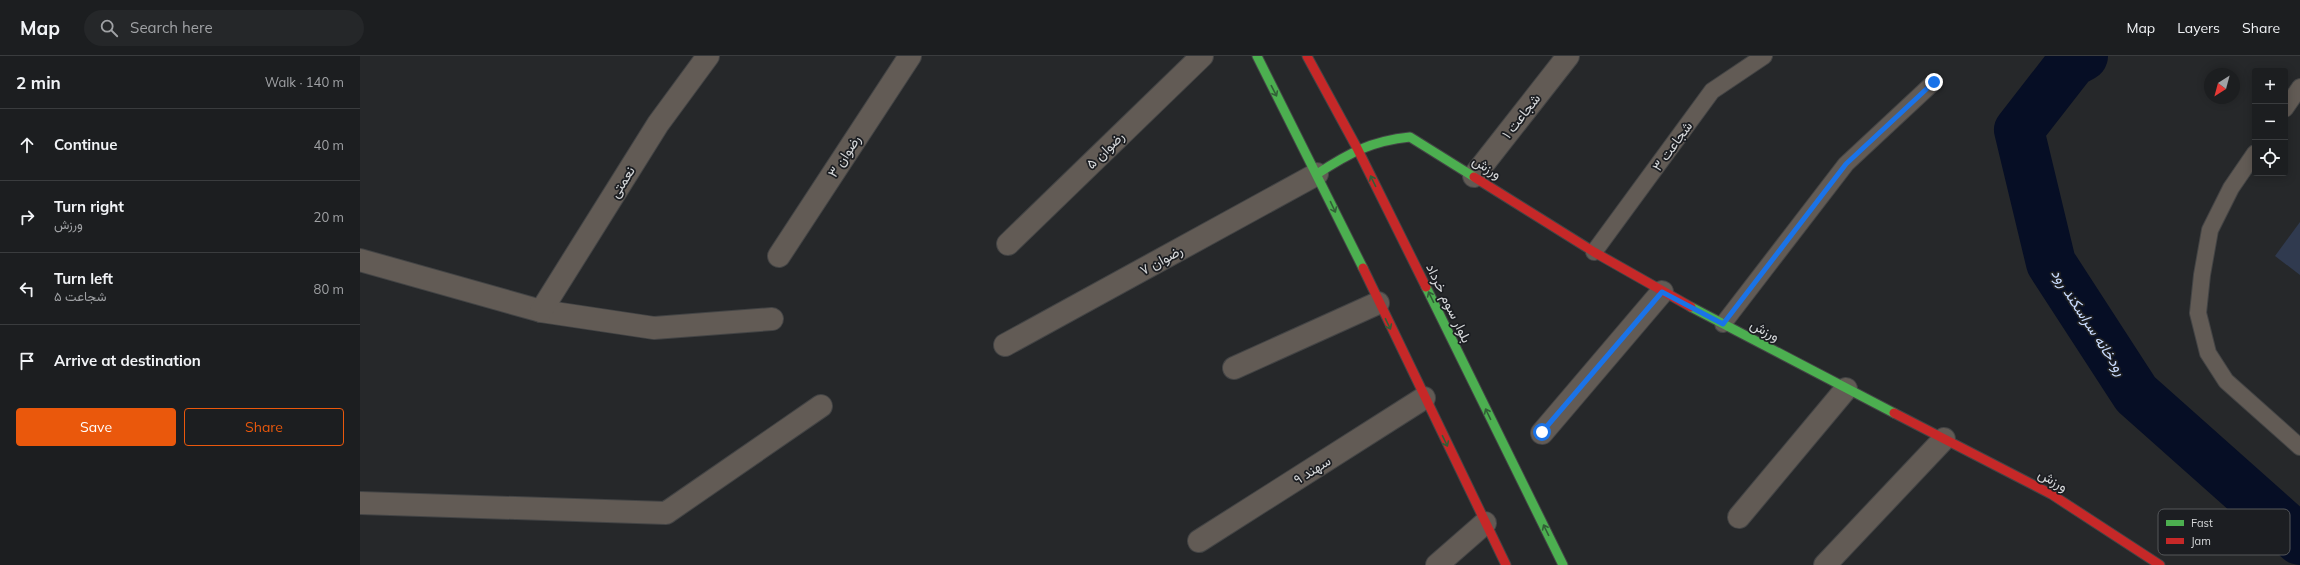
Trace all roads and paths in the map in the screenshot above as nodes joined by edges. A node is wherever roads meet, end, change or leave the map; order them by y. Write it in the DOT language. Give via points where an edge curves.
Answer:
graph roads {
  1 [pos="708,56"];
  2 [pos="910,56"];
  3 [pos="1202,56"];
  4 [pos="1256,56"];
  5 [pos="1307,56"];
  6 [pos="1568,56"];
  7 [pos="1764,56"];
  8 [pos="1934,82"];
  9 [pos="2300,87"];
  10 [pos="2288,105"];
  11 [pos="1357,148"];
  12 [pos="2252,157"];
  13 [pos="1317,174"];
  14 [pos="1474,176"];
  15 [pos="1008,244"];
  16 [pos="1594,252"];
  17 [pos="779,256"];
  18 [pos="360,260"];
  19 [pos="1662,292"];
  20 [pos="1378,303"];
  21 [pos="541,311"];
  22 [pos="772,319"];
  23 [pos="1723,324"];
  24 [pos="1004,345"];
  25 [pos="1234,368"];
  26 [pos="1846,388"];
  27 [pos="1424,398"];
  28 [pos="821,406"];
  29 [pos="1542,432"];
  30 [pos="1944,439"];
  31 [pos="2300,447"];
  32 [pos="360,502"];
  33 [pos="1739,516"];
  34 [pos="1485,523"];
  35 [pos="1199,541"];
  36 [pos="1437,565"];
  37 [pos="1506,565"];
  38 [pos="1563,565"];
  39 [pos="1825,565"];
  40 [pos="2160,565"];
  1 -- 21 [label="street, نعمتی" via="658,124"];
  2 -- 17 [label="street, رضوان ۳" via="899,69"];
  3 -- 15 [label="street, رضوان ۵"];
  4 -- 13 [label="main road, one-way"];
  5 -- 11 [label="main road, بلوار سوم خرداد"];
  6 -- 14 [label="street, شجاعت ۱"];
  7 -- 16 [label="lane, شجاعت ۳" via="1712,91"];
  8 -- 23 [label="lane" via="1846,164"];
  9 -- 10 [label="lane"];
  11 -- 13 [label="main road, ورزش"];
  11 -- 14 [label="main road, ورزش" via="1382,139 1410,137"];
  38 -- 11 [label="main road, بلوار سوم خرداد, one-way"];
  12 -- 31 [label="lane" via="2231,188 2210,230 2198,313 2208,353 2226,381"];
  13 -- 20 [label="main road, one-way"];
  13 -- 24 [label="street, رضوان ۷"];
  14 -- 16 [label="main road, ورزش"];
  16 -- 19 [label="main road, ورزش"];
  18 -- 21 [label="street"];
  19 -- 23 [label="main road, ورزش"];
  19 -- 29 [label="street"];
  20 -- 25 [label="street"];
  20 -- 27 [label="main road, one-way"];
  21 -- 22 [label="street" via="654,328"];
  23 -- 26 [label="main road, ورزش"];
  26 -- 30 [label="main road, ورزش"];
  26 -- 33 [label="street"];
  27 -- 34 [label="main road, one-way"];
  27 -- 35 [label="street, سهند ۹"];
  28 -- 32 [label="street" via="666,513"];
  30 -- 39 [label="street"];
  30 -- 40 [label="main road, ورزش" via="2051,494"];
  34 -- 36 [label="street"];
  34 -- 37 [label="main road"];
}
